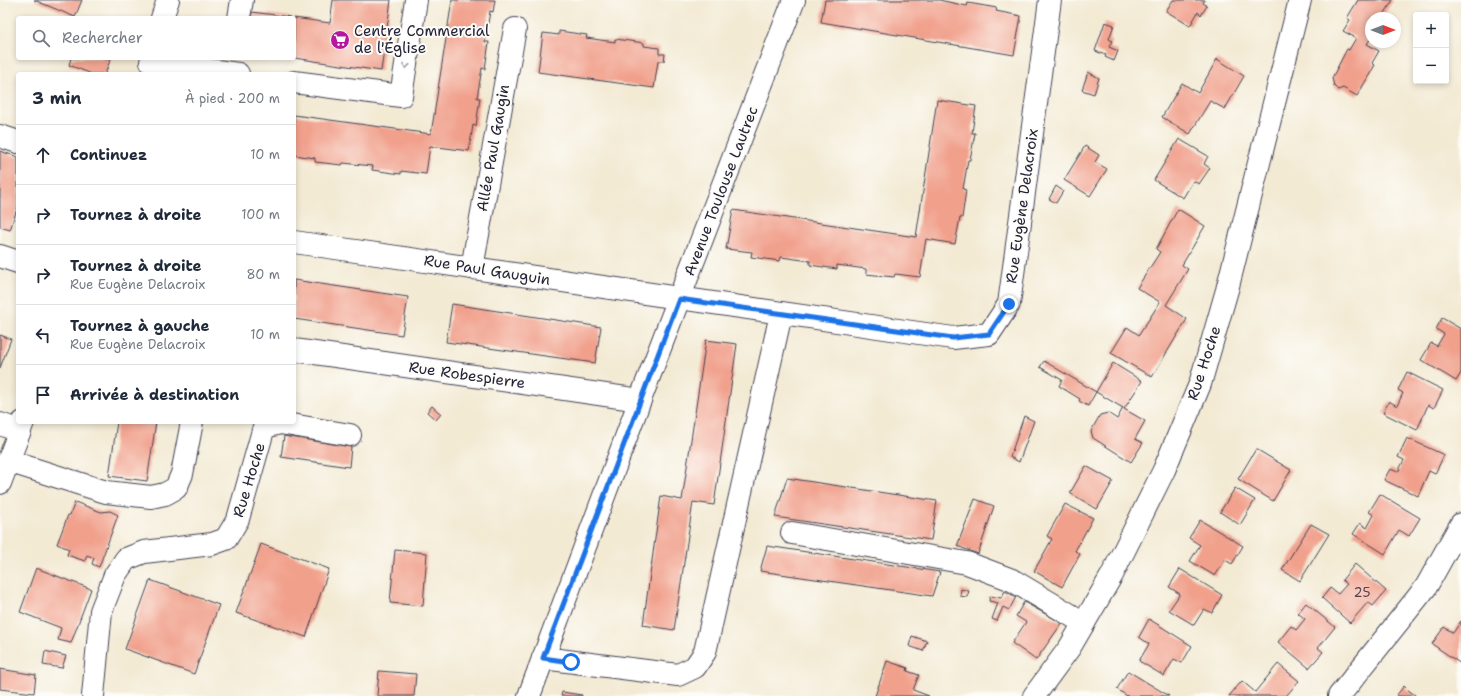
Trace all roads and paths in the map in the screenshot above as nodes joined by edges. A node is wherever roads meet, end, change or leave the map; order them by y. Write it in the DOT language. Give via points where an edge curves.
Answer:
graph roads {
  1 [pos="168,0"];
  2 [pos="242,0"];
  3 [pos="416,0"];
  4 [pos="794,0"];
  5 [pos="1050,0"];
  6 [pos="1300,0"];
  7 [pos="163,16"];
  8 [pos="239,16"];
  9 [pos="515,29"];
  10 [pos="150,65"];
  11 [pos="235,68"];
  12 [pos="296,82"];
  13 [pos="0,136"];
  14 [pos="16,141"];
  15 [pos="296,242"];
  16 [pos="0,256"];
  17 [pos="16,261"];
  18 [pos="472,268"];
  19 [pos="679,299"];
  20 [pos="781,314"];
  21 [pos="296,350"];
  22 [pos="640,400"];
  23 [pos="0,424"];
  24 [pos="192,424"];
  25 [pos="276,424"];
  26 [pos="286,424"];
  27 [pos="22,426"];
  28 [pos="350,435"];
  29 [pos="8,461"];
  30 [pos="0,483"];
  31 [pos="1461,524"];
  32 [pos="792,533"];
  33 [pos="1084,623"];
  34 [pos="543,658"];
  35 [pos="92,696"];
  36 [pos="529,696"];
  37 [pos="1034,696"];
  38 [pos="1339,696"];
  1 -- 7 [label="street"];
  2 -- 8 [label="street"];
  3 -- 12 [label="street, one-way" via="401,96"];
  4 -- 19 [label="street, Avenue Toulouse Lautrec"];
  5 -- 20 [label="street, Rue Eugène Delacroix" via="1009,304 989,334 953,338"];
  6 -- 33 [label="street, Rue Hoche" via="1227,290 1200,384 1160,477 1112,575"];
  9 -- 18 [label="street, Allée Paul Gaugin"];
  10 -- 11 [label="street"];
  13 -- 14 [label="street"];
  15 -- 18 [label="street, Rue Paul Gauguin"];
  16 -- 17 [label="street"];
  18 -- 19 [label="street, Rue Paul Gauguin"];
  19 -- 20 [label="street, Rue Eugène Delacroix"];
  19 -- 22 [label="street, Avenue Toulouse Lautrec"];
  20 -- 34 [label="street" via="705,652 695,667 678,675"];
  21 -- 22 [label="street, Rue Robespierre"];
  22 -- 34 [label="street, Avenue Toulouse Lautrec"];
  23 -- 27 [label="street"];
  24 -- 29 [label="street" via="182,474 176,488 151,497 106,492"];
  25 -- 35 [label="street, Rue Hoche" via="264,427 238,519 226,539 212,544 144,552 126,559 115,575 101,611"];
  26 -- 28 [label="street, Rue Hoche"];
  27 -- 29 [label="street"];
  29 -- 30 [label="street"];
  31 -- 38 [label="street" via="1426,587"];
  32 -- 33 [label="street" via="967,563 1012,580"];
  33 -- 37 [label="street, Rue Hoche" via="1070,647"];
  34 -- 36 [label="street, Avenue Toulouse Lautrec"];
}
